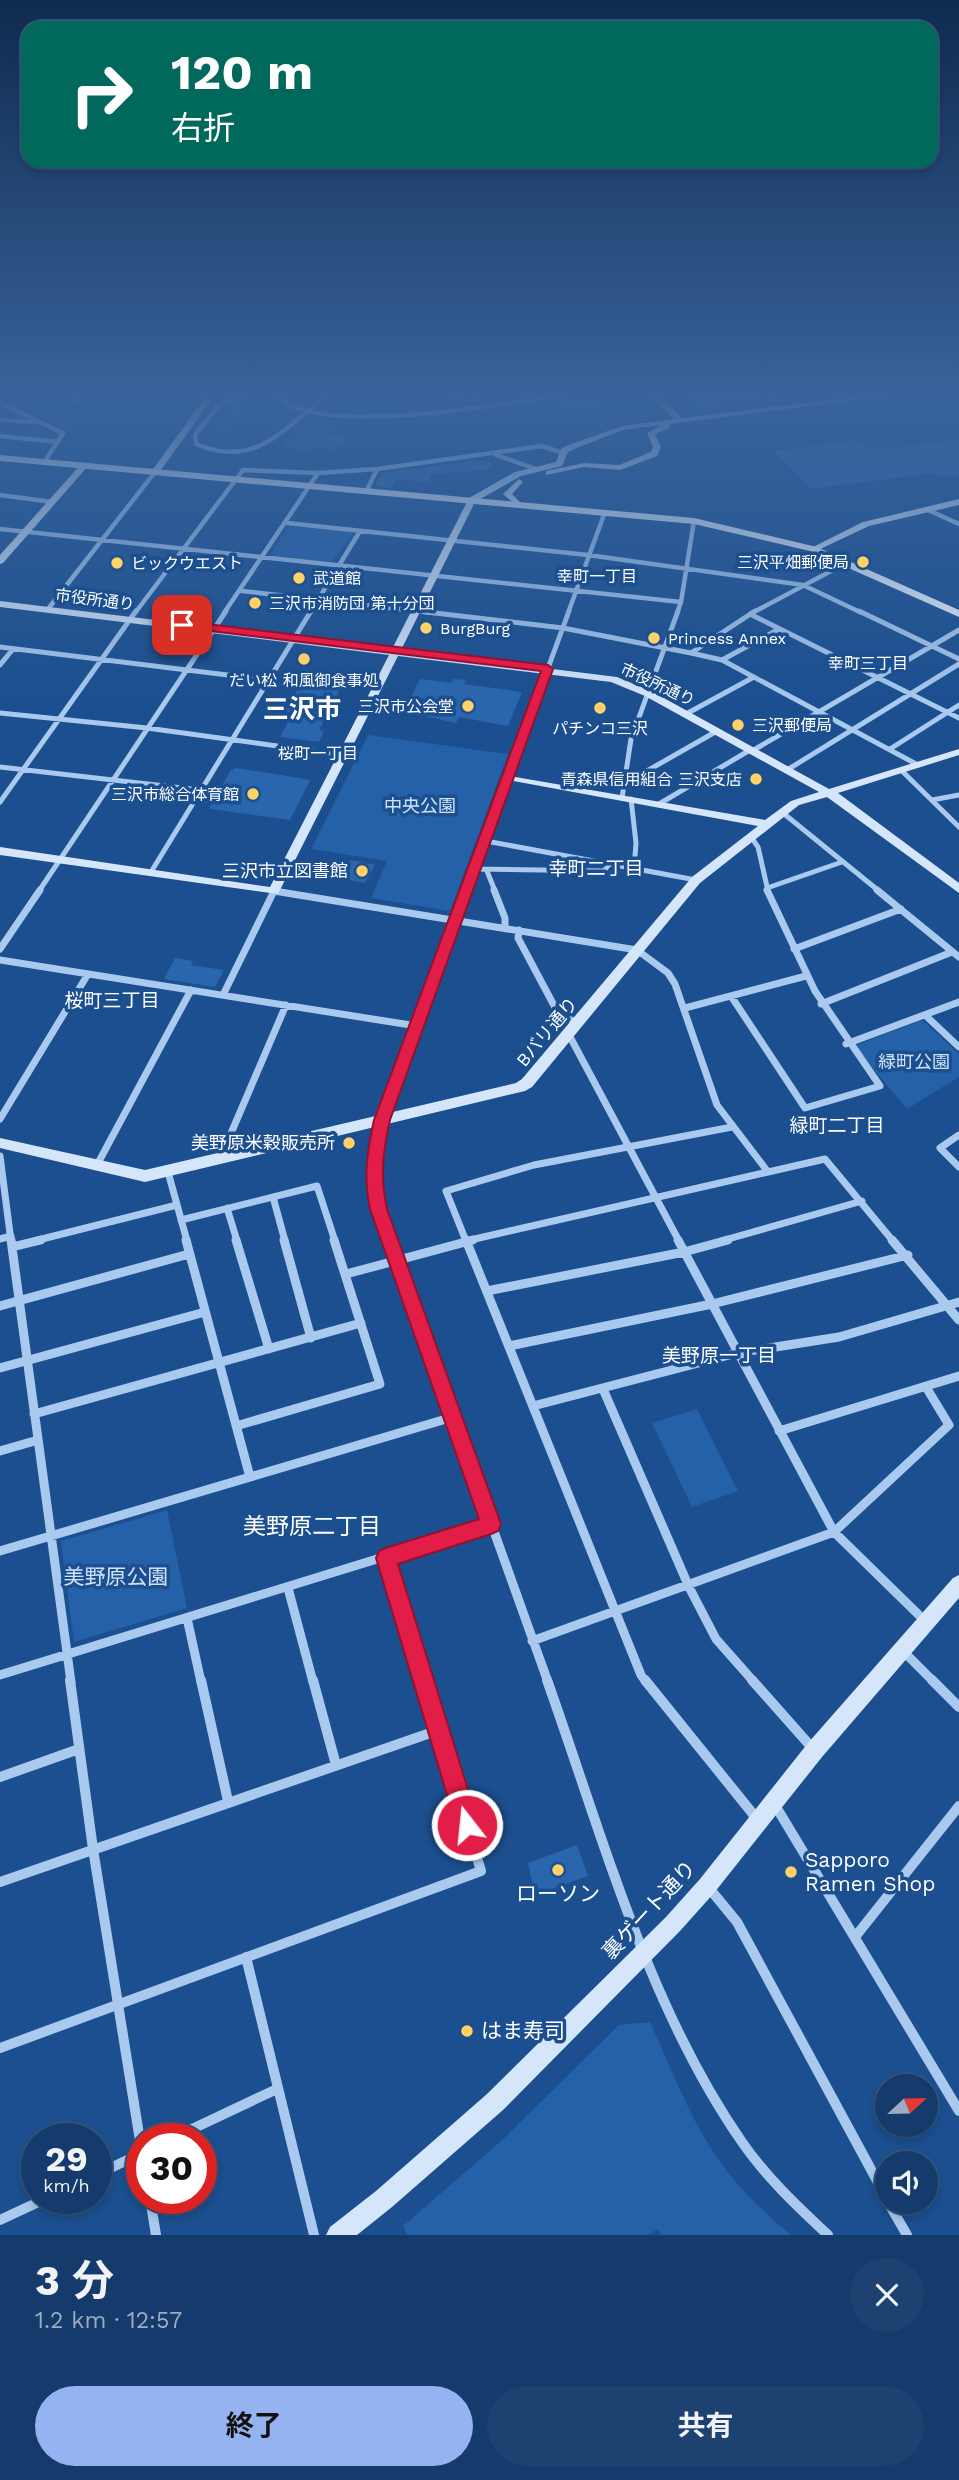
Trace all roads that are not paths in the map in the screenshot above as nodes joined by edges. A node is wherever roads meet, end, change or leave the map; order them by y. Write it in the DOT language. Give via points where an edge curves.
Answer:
graph roads {
  1 [pos="2,495"];
  2 [pos="58,495"];
  3 [pos="137,495"];
  4 [pos="224,495"];
  5 [pos="304,495"];
  6 [pos="423,495"];
  7 [pos="480,495"];
  8 [pos="484,495"];
  9 [pos="508,495"];
  10 [pos="472,500"];
  11 [pos="52,502"];
  12 [pos="959,502"];
  13 [pos="518,504"];
  14 [pos="928,510"];
  15 [pos="605,512"];
  16 [pos="694,521"];
  17 [pos="287,523"];
  18 [pos="959,524"];
  19 [pos="0,529"];
  20 [pos="360,531"];
  21 [pos="27,532"];
  22 [pos="103,540"];
  23 [pos="452,540"];
  24 [pos="185,547"];
  25 [pos="813,549"];
  26 [pos="588,555"];
  27 [pos="264,558"];
  28 [pos="0,561"];
  29 [pos="846,563"];
  30 [pos="338,566"];
  31 [pos="686,569"];
  32 [pos="434,576"];
  33 [pos="803,585"];
  34 [pos="576,590"];
  35 [pos="242,591"];
  36 [pos="315,600"];
  37 [pos="681,602"];
  38 [pos="0,604"];
  39 [pos="48,609"];
  40 [pos="416,611"];
  41 [pos="750,614"];
  42 [pos="959,614"];
  43 [pos="131,619"];
  44 [pos="215,628"];
  45 [pos="563,628"];
  46 [pos="779,629"];
  47 [pos="959,630"];
  48 [pos="294,638"];
  49 [pos="932,646"];
  50 [pos="0,647"];
  51 [pos="665,648"];
  52 [pos="13,649"];
  53 [pos="395,651"];
  54 [pos="691,653"];
  55 [pos="959,659"];
  56 [pos="102,660"];
  57 [pos="722,660"];
  58 [pos="959,664"];
  59 [pos="0,665"];
  60 [pos="548,669"];
  61 [pos="188,671"];
  62 [pos="754,677"];
  63 [pos="877,678"];
  64 [pos="269,680"];
  65 [pos="649,694"];
  66 [pos="910,694"];
  67 [pos="959,705"];
  68 [pos="818,711"];
  69 [pos="0,713"];
  70 [pos="948,713"];
  71 [pos="686,714"];
  72 [pos="959,718"];
  73 [pos="59,719"];
  74 [pos="147,728"];
  75 [pos="853,729"];
  76 [pos="717,731"];
  77 [pos="232,739"];
  78 [pos="890,749"];
  79 [pos="751,750"];
  80 [pos="959,751"];
  81 [pos="342,755"];
  82 [pos="918,765"];
  83 [pos="0,767"];
  84 [pos="23,769"];
  85 [pos="787,770"];
  86 [pos="901,770"];
  87 [pos="508,777"];
  88 [pos="112,779"];
  89 [pos="624,785"];
  90 [pos="201,790"];
  91 [pos="827,793"];
  92 [pos="959,795"];
  93 [pos="626,798"];
  94 [pos="932,800"];
  95 [pos="0,802"];
  96 [pos="659,804"];
  97 [pos="783,813"];
  98 [pos="767,824"];
  99 [pos="959,827"];
  100 [pos="751,837"];
  101 [pos="486,841"];
  102 [pos="0,851"];
  103 [pos="59,857"];
  104 [pos="842,862"];
  105 [pos="610,864"];
  106 [pos="475,869"];
  107 [pos="634,869"];
  108 [pos="487,871"];
  109 [pos="151,872"];
  110 [pos="696,880"];
  111 [pos="766,888"];
  112 [pos="959,889"];
  113 [pos="274,891"];
  114 [pos="959,899"];
  115 [pos="901,909"];
  116 [pos="455,920"];
  117 [pos="505,928"];
  118 [pos="519,930"];
  119 [pos="0,949"];
  120 [pos="794,949"];
  121 [pos="637,950"];
  122 [pos="956,955"];
  123 [pos="0,960"];
  124 [pos="88,974"];
  125 [pos="806,976"];
  126 [pos="191,990"];
  127 [pos="223,995"];
  128 [pos="731,996"];
  129 [pos="959,1002"];
  130 [pos="821,1004"];
  131 [pos="286,1005"];
  132 [pos="685,1007"];
  133 [pos="925,1015"];
  134 [pos="417,1026"];
  135 [pos="573,1028"];
  136 [pos="846,1044"];
  137 [pos="959,1047"];
  138 [pos="0,1119"];
  139 [pos="382,1120"];
  140 [pos="732,1127"];
  141 [pos="959,1135"];
  142 [pos="629,1147"];
  143 [pos="1,1148"];
  144 [pos="220,1159"];
  145 [pos="97,1165"];
  146 [pos="959,1167"];
  147 [pos="168,1172"];
  148 [pos="768,1172"];
  149 [pos="3,1197"];
  150 [pos="273,1197"];
  151 [pos="656,1197"];
  152 [pos="862,1201"];
  153 [pos="177,1205"];
  154 [pos="227,1208"];
  155 [pos="181,1220"];
  156 [pos="8,1241"];
  157 [pos="467,1241"];
  158 [pos="684,1252"];
  159 [pos="189,1254"];
  160 [pos="908,1255"];
  161 [pos="397,1260"];
  162 [pos="346,1274"];
  163 [pos="487,1291"];
  164 [pos="19,1301"];
  165 [pos="959,1302"];
  166 [pos="712,1304"];
  167 [pos="949,1305"];
  168 [pos="0,1306"];
  169 [pos="205,1312"];
  170 [pos="959,1320"];
  171 [pos="361,1324"];
  172 [pos="311,1338"];
  173 [pos="509,1346"];
  174 [pos="269,1349"];
  175 [pos="737,1353"];
  176 [pos="27,1361"];
  177 [pos="218,1364"];
  178 [pos="0,1368"];
  179 [pos="959,1376"];
  180 [pos="926,1387"];
  181 [pos="603,1389"];
  182 [pos="533,1406"];
  183 [pos="34,1414"];
  184 [pos="453,1417"];
  185 [pos="236,1426"];
  186 [pos="779,1431"];
  187 [pos="38,1440"];
  188 [pos="0,1451"];
  189 [pos="250,1477"];
  190 [pos="491,1524"];
  191 [pos="834,1532"];
  192 [pos="50,1536"];
  193 [pos="0,1550"];
  194 [pos="386,1558"];
  195 [pos="959,1584"];
  196 [pos="689,1587"];
  197 [pos="288,1588"];
  198 [pos="615,1613"];
  199 [pos="187,1618"];
  200 [pos="926,1622"];
  201 [pos="532,1641"];
  202 [pos="903,1650"];
  203 [pos="66,1655"];
  204 [pos="0,1675"];
  205 [pos="959,1707"];
  206 [pos="439,1730"];
  207 [pos="79,1749"];
  208 [pos="814,1750"];
  209 [pos="336,1765"];
  210 [pos="0,1777"];
  211 [pos="228,1801"];
  212 [pos="773,1802"];
  213 [pos="959,1806"];
  214 [pos="758,1820"];
  215 [pos="93,1849"];
  216 [pos="0,1882"];
  217 [pos="707,1886"];
  218 [pos="855,1937"];
  219 [pos="644,1953"];
  220 [pos="246,1957"];
  221 [pos="119,2006"];
  222 [pos="0,2048"];
  223 [pos="277,2089"];
  224 [pos="959,2110"];
  225 [pos="205,2123"];
  226 [pos="112,2167"];
  227 [pos="875,2176"];
  228 [pos="21,2210"];
  229 [pos="153,2214"];
  230 [pos="896,2214"];
  231 [pos="0,2220"];
  232 [pos="156,2235"];
  233 [pos="314,2235"];
  234 [pos="338,2235"];
  235 [pos="828,2235"];
  236 [pos="907,2235"];
  1 -- 11 [label="street"];
  2 -- 11 [label="street"];
  3 -- 22 [label="street"];
  4 -- 24 [label="street"];
  5 -- 17 [label="street"];
  6 -- 10 [label="main road"];
  7 -- 10 [label="street"];
  8 -- 10 [label="street"];
  9 -- 13 [label="street"];
  10 -- 13 [label="main road"];
  10 -- 23 [label="street"];
  11 -- 21 [label="street"];
  12 -- 14 [label="street"];
  13 -- 15 [label="main road"];
  14 -- 18 [label="street"];
  14 -- 25 [label="street" via="866,524"];
  15 -- 16 [label="main road"];
  15 -- 26 [label="street"];
  16 -- 25 [label="main road"];
  16 -- 31 [label="street"];
  17 -- 20 [label="street"];
  17 -- 27 [label="street"];
  19 -- 21 [label="street"];
  20 -- 23 [label="street"];
  20 -- 30 [label="street"];
  21 -- 22 [label="street"];
  21 -- 28 [label="street"];
  22 -- 24 [label="street"];
  22 -- 39 [label="street"];
  23 -- 26 [label="street"];
  23 -- 32 [label="street"];
  24 -- 27 [label="street"];
  24 -- 43 [label="street"];
  25 -- 29 [label="main road"];
  26 -- 31 [label="street"];
  26 -- 34 [label="street"];
  27 -- 30 [label="street"];
  27 -- 35 [label="street"];
  29 -- 33 [label="street"];
  29 -- 42 [label="main road"];
  30 -- 32 [label="street"];
  30 -- 36 [label="street"];
  31 -- 33 [label="street"];
  31 -- 37 [label="street"];
  32 -- 34 [label="street"];
  32 -- 40 [label="street"];
  33 -- 41 [label="street"];
  33 -- 49 [label="street"];
  34 -- 37 [label="street"];
  34 -- 45 [label="street"];
  35 -- 36 [label="street"];
  35 -- 44 [label="street"];
  36 -- 40 [label="street"];
  36 -- 48 [label="street"];
  37 -- 51 [label="street"];
  38 -- 39 [label="street, 市役所通り"];
  39 -- 43 [label="street, 市役所通り"];
  40 -- 45 [label="street"];
  40 -- 53 [label="street"];
  41 -- 46 [label="street"];
  41 -- 54 [label="street"];
  43 -- 44 [label="street, 市役所通り"];
  43 -- 56 [label="street"];
  44 -- 48 [label="street, 市役所通り"];
  44 -- 61 [label="street"];
  45 -- 51 [label="street"];
  45 -- 60 [label="street"];
  46 -- 57 [label="street"];
  46 -- 63 [label="street"];
  47 -- 49 [label="street"];
  48 -- 53 [label="street, 市役所通り"];
  48 -- 64 [label="street"];
  49 -- 55 [label="street"];
  49 -- 63 [label="street"];
  50 -- 52 [label="street"];
  51 -- 54 [label="street"];
  51 -- 65 [label="street"];
  52 -- 56 [label="street"];
  52 -- 59 [label="street"];
  53 -- 60 [label="street, 市役所通り"];
  53 -- 81 [label="street"];
  54 -- 57 [label="street"];
  56 -- 61 [label="street"];
  56 -- 73 [label="street"];
  57 -- 62 [label="street"];
  58 -- 66 [label="street"];
  60 -- 65 [label="street, 市役所通り" via="613,679"];
  60 -- 87 [label="street"];
  61 -- 64 [label="street"];
  61 -- 74 [label="street"];
  62 -- 68 [label="street"];
  62 -- 71 [label="street"];
  63 -- 66 [label="street"];
  63 -- 68 [label="street"];
  64 -- 77 [label="street"];
  65 -- 71 [label="street, 市役所通り"];
  65 -- 89 [label="street" via="631,739"];
  66 -- 70 [label="street"];
  66 -- 75 [label="street"];
  67 -- 70 [label="street"];
  68 -- 75 [label="street"];
  68 -- 79 [label="street"];
  69 -- 73 [label="street"];
  70 -- 72 [label="street"];
  70 -- 78 [label="street"];
  71 -- 76 [label="street, 市役所通り"];
  73 -- 74 [label="street"];
  73 -- 84 [label="street"];
  74 -- 77 [label="street"];
  74 -- 88 [label="street"];
  75 -- 78 [label="street"];
  75 -- 85 [label="street"];
  76 -- 79 [label="street, 市役所通り"];
  76 -- 89 [label="street"];
  77 -- 81 [label="street"];
  77 -- 90 [label="street"];
  78 -- 82 [label="street"];
  79 -- 85 [label="street, 市役所通り"];
  79 -- 96 [label="street"];
  80 -- 82 [label="street, Bバリ通り"];
  81 -- 113 [label="street"];
  82 -- 86 [label="street, Bバリ通り"];
  83 -- 84 [label="street"];
  84 -- 88 [label="street"];
  84 -- 95 [label="street"];
  85 -- 91 [label="street, 市役所通り"];
  86 -- 91 [label="street, Bバリ通り"];
  86 -- 94 [label="street"];
  87 -- 93 [label="street"];
  87 -- 101 [label="street"];
  88 -- 90 [label="street"];
  88 -- 103 [label="street"];
  89 -- 93 [label="street"];
  90 -- 109 [label="street"];
  91 -- 97 [label="street, Bバリ通り" via="795,803"];
  91 -- 112 [label="street, 市役所通り"];
  91 -- 114 [label="street, 市役所通り" via="828,802"];
  92 -- 94 [label="street"];
  93 -- 96 [label="street"];
  93 -- 107 [label="street" via="636,843"];
  94 -- 99 [label="street"];
  96 -- 98 [label="street"];
  97 -- 98 [label="street, Bバリ通り"];
  97 -- 104 [label="street"];
  98 -- 100 [label="street, Bバリ通り"];
  100 -- 110 [label="street, Bバリ通り"];
  100 -- 111 [label="street" via="758,843"];
  101 -- 105 [label="street"];
  101 -- 106 [label="street"];
  102 -- 103 [label="street"];
  103 -- 109 [label="street"];
  103 -- 119 [label="street"];
  104 -- 111 [label="street"];
  104 -- 115 [label="street"];
  105 -- 107 [label="street"];
  105 -- 108 [label="street" via="604,871"];
  106 -- 108 [label="street"];
  106 -- 116 [label="street"];
  107 -- 110 [label="street"];
  108 -- 117 [label="street"];
  109 -- 113 [label="street"];
  110 -- 121 [label="street, Bバリ通り"];
  111 -- 120 [label="street"];
  113 -- 116 [label="street"];
  113 -- 127 [label="street"];
  115 -- 120 [label="street"];
  115 -- 122 [label="street"];
  116 -- 117 [label="street"];
  116 -- 134 [label="street"];
  117 -- 118 [label="street"];
  118 -- 121 [label="street"];
  118 -- 135 [label="street" via="518,939 558,1013"];
  120 -- 125 [label="street"];
  121 -- 132 [label="street" via="668,973"];
  121 -- 135 [label="street, Bバリ通り"];
  122 -- 130 [label="street"];
  123 -- 124 [label="street"];
  124 -- 126 [label="street"];
  124 -- 138 [label="street"];
  125 -- 128 [label="street"];
  125 -- 130 [label="street"];
  126 -- 127 [label="street"];
  126 -- 145 [label="street"];
  127 -- 131 [label="street"];
  128 -- 132 [label="street"];
  128 -- 136 [label="street" via="805,1108 880,1086"];
  129 -- 133 [label="street"];
  130 -- 136 [label="street"];
  131 -- 134 [label="street"];
  131 -- 144 [label="street"];
  132 -- 140 [label="street" via="717,1105"];
  133 -- 136 [label="street"];
  133 -- 137 [label="street"];
  134 -- 139 [label="street"];
  135 -- 139 [label="street, Bバリ通り" via="520,1087"];
  135 -- 142 [label="street"];
  139 -- 144 [label="street, Bバリ通り"];
  139 -- 161 [label="street" via="373,1185"];
  140 -- 142 [label="street"];
  140 -- 148 [label="street"];
  141 -- 146 [label="street" via="940,1147"];
  142 -- 151 [label="street"];
  142 -- 157 [label="street" via="534,1165 446,1191"];
  143 -- 145 [label="street, Bバリ通り"];
  143 -- 149 [label="street"];
  144 -- 147 [label="street, Bバリ通り"];
  145 -- 147 [label="street, Bバリ通り" via="145,1176"];
  147 -- 153 [label="street"];
  148 -- 151 [label="street"];
  148 -- 152 [label="street" via="825,1159"];
  149 -- 156 [label="street"];
  150 -- 154 [label="street"];
  150 -- 162 [label="street" via="317,1186"];
  150 -- 172 [label="street"];
  151 -- 157 [label="street"];
  151 -- 158 [label="street"];
  152 -- 158 [label="street"];
  152 -- 160 [label="street"];
  153 -- 155 [label="street"];
  153 -- 156 [label="street"];
  154 -- 155 [label="street"];
  154 -- 174 [label="street"];
  155 -- 159 [label="street"];
  156 -- 164 [label="street"];
  157 -- 161 [label="street"];
  157 -- 163 [label="street"];
  158 -- 163 [label="street"];
  158 -- 166 [label="street"];
  159 -- 164 [label="street"];
  159 -- 169 [label="street"];
  160 -- 166 [label="street"];
  160 -- 167 [label="street"];
  161 -- 162 [label="street"];
  161 -- 184 [label="street"];
  162 -- 171 [label="street"];
  163 -- 173 [label="street"];
  164 -- 168 [label="street"];
  164 -- 176 [label="street"];
  165 -- 167 [label="street"];
  166 -- 173 [label="street"];
  166 -- 175 [label="street"];
  167 -- 170 [label="street"];
  167 -- 175 [label="street" via="839,1337"];
  169 -- 176 [label="street"];
  169 -- 177 [label="street"];
  171 -- 172 [label="street"];
  171 -- 185 [label="street" via="380,1384"];
  172 -- 174 [label="street"];
  173 -- 182 [label="street"];
  174 -- 177 [label="street"];
  175 -- 181 [label="street"];
  175 -- 186 [label="street"];
  176 -- 178 [label="street"];
  176 -- 183 [label="street"];
  177 -- 183 [label="street"];
  177 -- 185 [label="street"];
  179 -- 180 [label="street"];
  180 -- 186 [label="street"];
  180 -- 191 [label="street" via="949,1425"];
  181 -- 182 [label="street"];
  181 -- 196 [label="street"];
  182 -- 198 [label="street"];
  183 -- 187 [label="street"];
  184 -- 189 [label="street"];
  184 -- 190 [label="street"];
  185 -- 189 [label="street"];
  186 -- 191 [label="street"];
  187 -- 188 [label="street"];
  187 -- 192 [label="street"];
  189 -- 192 [label="street"];
  190 -- 194 [label="street"];
  190 -- 201 [label="street"];
  191 -- 196 [label="street"];
  191 -- 200 [label="street"];
  192 -- 193 [label="street"];
  192 -- 203 [label="street"];
  194 -- 197 [label="street"];
  194 -- 206 [label="street"];
  195 -- 200 [label="street, 裏ゲート通り"];
  196 -- 198 [label="street"];
  196 -- 208 [label="street" via="716,1639"];
  197 -- 199 [label="street"];
  197 -- 209 [label="street"];
  198 -- 201 [label="street"];
  198 -- 214 [label="street" via="641,1675"];
  199 -- 203 [label="street"];
  199 -- 211 [label="street"];
  200 -- 202 [label="street, 裏ゲート通り"];
  201 -- 219 [label="street"];
  202 -- 205 [label="street"];
  202 -- 208 [label="street, 裏ゲート通り"];
  203 -- 204 [label="street"];
  203 -- 207 [label="street"];
  206 -- 209 [label="street"];
  206 -- 220 [label="street" via="481,1871"];
  207 -- 210 [label="street"];
  207 -- 215 [label="street"];
  208 -- 212 [label="street, 裏ゲート通り"];
  209 -- 211 [label="street"];
  211 -- 215 [label="street"];
  212 -- 214 [label="street, 裏ゲート通り"];
  212 -- 218 [label="street"];
  213 -- 218 [label="street"];
  214 -- 217 [label="street, 裏ゲート通り"];
  215 -- 216 [label="street"];
  215 -- 221 [label="street"];
  217 -- 219 [label="street, 裏ゲート通り"];
  217 -- 227 [label="street" via="737,1922"];
  218 -- 224 [label="street"];
  219 -- 234 [label="street, 裏ゲート通り" via="495,2102"];
  219 -- 235 [label="street" via="724,2116 767,2179"];
  220 -- 221 [label="street"];
  220 -- 223 [label="street"];
  221 -- 222 [label="street"];
  221 -- 226 [label="street" via="142,2153"];
  223 -- 225 [label="street"];
  223 -- 233 [label="street"];
  228 -- 231 [label="street"];
  229 -- 232 [label="street"];
  230 -- 236 [label="street"];
}
